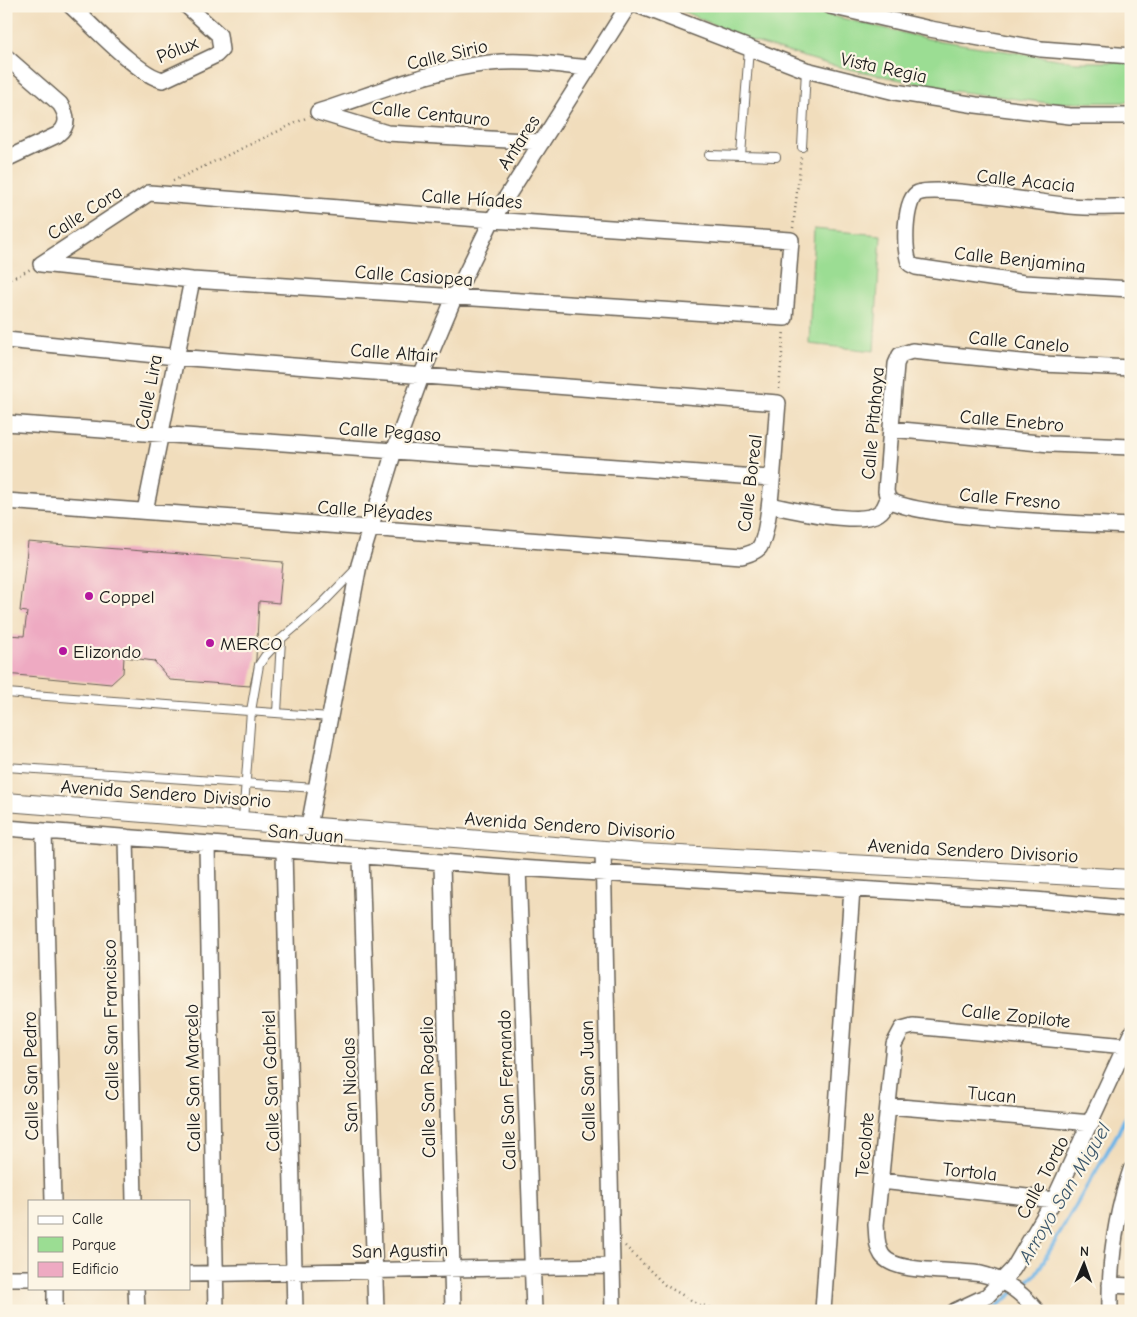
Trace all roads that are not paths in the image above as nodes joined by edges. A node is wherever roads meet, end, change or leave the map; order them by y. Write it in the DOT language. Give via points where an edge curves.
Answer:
graph roads {
  1 [pos="71,6"];
  2 [pos="187,6"];
  3 [pos="628,6"];
  4 [pos="640,6"];
  5 [pos="830,6"];
  6 [pos="748,48"];
  7 [pos="1131,56"];
  8 [pos="6,57"];
  9 [pos="589,68"];
  10 [pos="806,70"];
  11 [pos="318,112"];
  12 [pos="1131,116"];
  13 [pos="542,142"];
  14 [pos="802,147"];
  15 [pos="709,155"];
  16 [pos="741,156"];
  17 [pos="776,157"];
  18 [pos="6,159"];
  19 [pos="149,192"];
  20 [pos="1131,207"];
  21 [pos="492,220"];
  22 [pos="908,260"];
  23 [pos="41,264"];
  24 [pos="192,280"];
  25 [pos="1131,289"];
  26 [pos="454,298"];
  27 [pos="785,318"];
  28 [pos="6,340"];
  29 [pos="904,353"];
  30 [pos="176,357"];
  31 [pos="1131,368"];
  32 [pos="422,374"];
  33 [pos="778,403"];
  34 [pos="6,423"];
  35 [pos="891,429"];
  36 [pos="160,435"];
  37 [pos="1131,447"];
  38 [pos="394,451"];
  39 [pos="771,478"];
  40 [pos="888,499"];
  41 [pos="6,501"];
  42 [pos="770,505"];
  43 [pos="145,512"];
  44 [pos="1131,526"];
  45 [pos="369,529"];
  46 [pos="742,556"];
  47 [pos="359,565"];
  48 [pos="280,639"];
  49 [pos="6,693"];
  50 [pos="250,711"];
  51 [pos="277,713"];
  52 [pos="330,717"];
  53 [pos="6,767"];
  54 [pos="245,784"];
  55 [pos="316,788"];
  56 [pos="6,802"];
  57 [pos="243,821"];
  58 [pos="309,826"];
  59 [pos="6,828"];
  60 [pos="44,831"];
  61 [pos="126,837"];
  62 [pos="207,845"];
  63 [pos="603,850"];
  64 [pos="284,851"];
  65 [pos="361,857"];
  66 [pos="442,863"];
  67 [pos="518,868"];
  68 [pos="603,874"];
  69 [pos="1131,879"];
  70 [pos="852,889"];
  71 [pos="1131,909"];
  72 [pos="902,1029"];
  73 [pos="1128,1040"];
  74 [pos="888,1106"];
  75 [pos="1092,1123"];
  76 [pos="1131,1170"];
  77 [pos="881,1181"];
  78 [pos="53,1200"];
  79 [pos="134,1200"];
  80 [pos="1054,1200"];
  81 [pos="1125,1203"];
  82 [pos="612,1266"];
  83 [pos="532,1267"];
  84 [pos="452,1269"];
  85 [pos="375,1270"];
  86 [pos="295,1272"];
  87 [pos="190,1274"];
  88 [pos="216,1274"];
  89 [pos="6,1278"];
  90 [pos="28,1278"];
  91 [pos="1008,1285"];
  92 [pos="1110,1285"];
  93 [pos="1131,1286"];
  94 [pos="54,1290"];
  95 [pos="136,1290"];
  96 [pos="1033,1306"];
  97 [pos="55,1311"];
  98 [pos="137,1311"];
  99 [pos="216,1311"];
  100 [pos="295,1311"];
  101 [pos="376,1311"];
  102 [pos="453,1311"];
  103 [pos="534,1311"];
  104 [pos="613,1311"];
  105 [pos="824,1311"];
  106 [pos="956,1311"];
  107 [pos="1110,1311"];
  1 -- 2 [label="street, Pólux" via="146,74 163,80 221,50 219,35"];
  3 -- 9 [label="street, Antares"];
  4 -- 6 [label="street, Vista Regia"];
  5 -- 7 [label="street" via="930,29 1032,47"];
  6 -- 10 [label="street, Vista Regia"];
  6 -- 16 [label="lane"];
  8 -- 18 [label="street" via="66,113 64,130"];
  9 -- 11 [label="street, Calle Sirio" via="491,62 431,75"];
  9 -- 13 [label="street, Antares"];
  10 -- 12 [label="street, Vista Regia" via="895,92 976,106 1070,116"];
  10 -- 14 [label="lane"];
  11 -- 13 [label="street, Calle Centauro" via="387,133"];
  13 -- 21 [label="street, Antares"];
  15 -- 16 [label="lane"];
  16 -- 17 [label="lane"];
  19 -- 21 [label="street, Calle Híades"];
  19 -- 23 [label="street, Calle Cora"];
  20 -- 22 [label="street, Calle Acacia" via="1072,206 956,193 918,193 912,197 909,206"];
  21 -- 26 [label="street, Antares"];
  21 -- 27 [label="street, Calle Híades" via="791,240"];
  22 -- 25 [label="street, Calle Benjamina" via="916,267 1024,283"];
  23 -- 24 [label="street, Calle Casiopea"];
  24 -- 26 [label="street, Calle Casiopea"];
  24 -- 30 [label="street, Calle Lira"];
  26 -- 27 [label="street, Calle Casiopea"];
  26 -- 32 [label="street, Antares"];
  28 -- 30 [label="street, Calle Altair"];
  29 -- 31 [label="street, Calle Canelo"];
  29 -- 35 [label="street, Calle Pitahaya" via="896,364"];
  30 -- 32 [label="street, Calle Altair"];
  30 -- 36 [label="street, Calle Lira"];
  32 -- 33 [label="street, Calle Altair"];
  32 -- 38 [label="street, Antares"];
  33 -- 39 [label="street, Calle Boreal"];
  34 -- 36 [label="street, Calle Pegaso"];
  35 -- 37 [label="street, Calle Enebro" via="1050,444"];
  35 -- 40 [label="street, Calle Pitahaya"];
  36 -- 38 [label="street, Calle Pegaso"];
  36 -- 43 [label="street, Calle Lira"];
  38 -- 39 [label="street, Calle Pegaso"];
  38 -- 45 [label="street, Antares"];
  39 -- 42 [label="street, Calle Boreal"];
  40 -- 42 [label="street" via="881,512 866,519"];
  40 -- 44 [label="street, Calle Fresno" via="898,505 952,514"];
  41 -- 43 [label="street, Calle Pléyades"];
  42 -- 46 [label="street, Calle Boreal" via="764,540 753,553"];
  43 -- 45 [label="street, Calle Pléyades"];
  45 -- 46 [label="street, Calle Pléyades"];
  45 -- 47 [label="street, Antares"];
  47 -- 48 [label="lane" via="332,595"];
  47 -- 52 [label="street, Antares"];
  48 -- 50 [label="lane" via="259,665"];
  48 -- 51 [label="lane"];
  49 -- 50 [label="lane"];
  50 -- 51 [label="lane"];
  50 -- 54 [label="lane"];
  51 -- 52 [label="lane"];
  52 -- 55 [label="street, Antares"];
  53 -- 54 [label="lane"];
  54 -- 55 [label="lane"];
  54 -- 57 [label="lane"];
  55 -- 58 [label="street, Antares"];
  56 -- 57 [label="street, Avenida Sendero Divisorio"];
  57 -- 58 [label="street, Avenida Sendero Divisorio"];
  58 -- 63 [label="street, Avenida Sendero Divisorio"];
  59 -- 60 [label="street, San Juan"];
  60 -- 61 [label="street, San Juan"];
  60 -- 78 [label="street, Calle San Pedro"];
  61 -- 62 [label="street, San Juan"];
  61 -- 79 [label="street, Calle San Francisco"];
  62 -- 64 [label="street, San Juan"];
  62 -- 88 [label="street, Calle San Marcelo"];
  63 -- 68 [label="street, Calle San Juan"];
  63 -- 69 [label="street, Avenida Sendero Divisorio"];
  64 -- 65 [label="street, San Juan"];
  64 -- 86 [label="street, Calle San Gabriel"];
  65 -- 66 [label="street, San Juan"];
  65 -- 85 [label="street, San Nicolas"];
  66 -- 67 [label="street, San Juan"];
  66 -- 84 [label="street, Calle San Rogelio"];
  67 -- 68 [label="street, San Juan"];
  67 -- 83 [label="street, Calle San Fernando"];
  68 -- 70 [label="street"];
  68 -- 82 [label="street, Calle San Juan"];
  70 -- 71 [label="street"];
  70 -- 105 [label="street"];
  72 -- 73 [label="street, Calle Zopilote" via="925,1026"];
  72 -- 74 [label="street, Tecolote" via="892,1054"];
  73 -- 75 [label="street, Calle Tordo"];
  74 -- 75 [label="street, Tucan"];
  74 -- 77 [label="street, Tecolote"];
  75 -- 80 [label="street, Calle Tordo"];
  76 -- 81 [label="street"];
  77 -- 80 [label="street, Tortola"];
  77 -- 91 [label="street, Tecolote" via="877,1240 889,1262 904,1267 980,1274"];
  80 -- 91 [label="street, Calle Tordo" via="1013,1270"];
  81 -- 92 [label="street" via="1113,1242"];
  82 -- 83 [label="street, San Agustin"];
  82 -- 104 [label="street, Calle San Juan"];
  83 -- 84 [label="street, San Agustin"];
  83 -- 103 [label="street, Calle San Fernando"];
  84 -- 85 [label="street, San Agustin"];
  84 -- 102 [label="street, Calle San Rogelio"];
  85 -- 86 [label="street, San Agustin"];
  85 -- 101 [label="street, San Nicolas"];
  86 -- 88 [label="street, San Agustin"];
  86 -- 100 [label="street, Calle San Gabriel"];
  87 -- 88 [label="street, San Agustin"];
  88 -- 99 [label="street, Calle San Marcelo"];
  89 -- 90 [label="street"];
  91 -- 96 [label="street"];
  91 -- 106 [label="street, Calle Tordo"];
  92 -- 93 [label="street"];
  92 -- 107 [label="street"];
  94 -- 97 [label="street"];
  95 -- 98 [label="street"];
}
